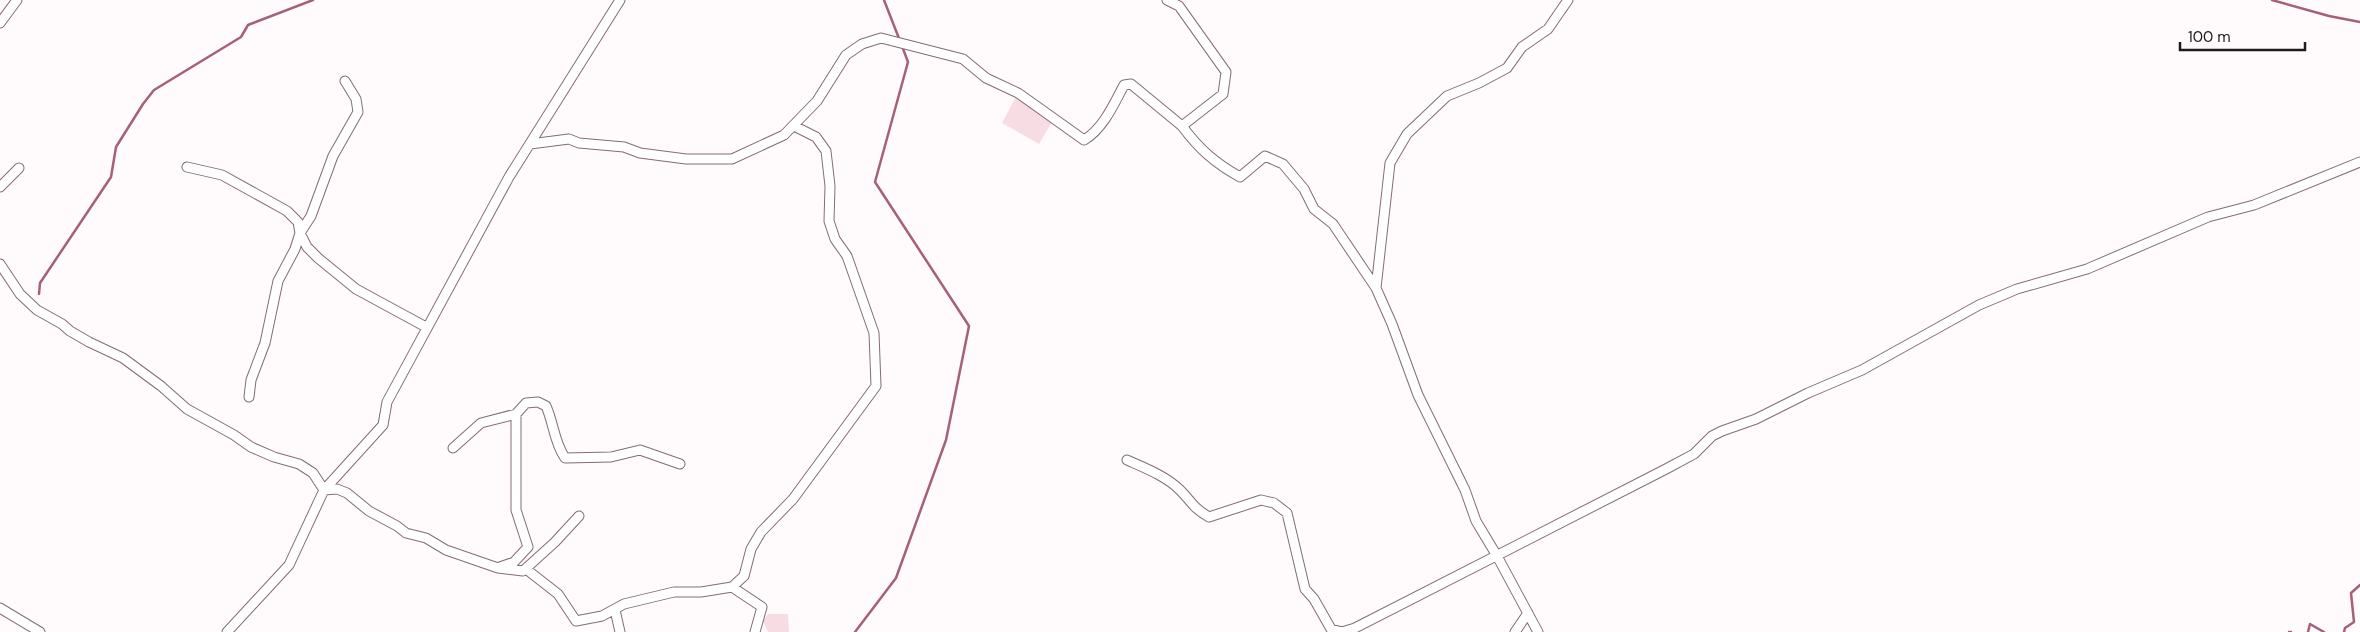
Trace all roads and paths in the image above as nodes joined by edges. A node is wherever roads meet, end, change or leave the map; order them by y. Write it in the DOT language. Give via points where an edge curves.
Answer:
graph roads {
  1 [pos="17,0"];
  2 [pos="620,0"];
  3 [pos="1167,0"];
  4 [pos="1568,0"];
  5 [pos="0,23"];
  6 [pos="345,81"];
  7 [pos="794,126"];
  8 [pos="1182,126"];
  9 [pos="530,144"];
  10 [pos="2360,162"];
  11 [pos="187,167"];
  12 [pos="18,168"];
  13 [pos="0,187"];
  14 [pos="300,233"];
  15 [pos="0,264"];
  16 [pos="1376,288"];
  17 [pos="426,327"];
  18 [pos="249,397"];
  19 [pos="516,414"];
  20 [pos="453,448"];
  21 [pos="1128,460"];
  22 [pos="680,464"];
  23 [pos="324,490"];
  24 [pos="579,516"];
  25 [pos="1497,556"];
  26 [pos="498,568"];
  27 [pos="526,569"];
  28 [pos="732,587"];
  29 [pos="0,608"];
  30 [pos="615,610"];
  31 [pos="1528,613"];
  32 [pos="40,632"];
  33 [pos="227,632"];
  34 [pos="620,632"];
  35 [pos="755,632"];
  36 [pos="1515,632"];
  37 [pos="1538,632"];
  1 -- 5 [label="street"];
  2 -- 9 [label="street"];
  3 -- 8 [label="street" via="1179,6 1226,72 1223,94"];
  4 -- 16 [label="street" via="1548,29 1522,47 1507,68 1447,96 1407,134 1390,163"];
  6 -- 14 [label="street" via="356,99 358,112 333,156 311,216"];
  7 -- 8 [label="street" via="817,101 846,55 862,44 881,38 963,59 986,78 1018,93 1084,140 1091,136 1112,109 1124,85 1131,84"];
  7 -- 9 [label="street" via="784,135 732,159 640,153 569,140"];
  7 -- 28 [label="street" via="816,137 826,151 829,221 835,239 847,256 874,333 876,386 794,499 761,532 751,549 744,576"];
  8 -- 16 [label="street" via="1198,148 1217,165 1240,177 1265,156 1283,164 1304,189 1314,209 1333,224"];
  9 -- 17 [label="street"];
  10 -- 25 [label="street" via="2254,206 2208,217 2087,268 1979,304 1862,370 1712,436 1694,454"];
  11 -- 14 [label="street" via="222,175 287,211 298,222"];
  12 -- 13 [label="street"];
  14 -- 17 [label="street" via="306,247 356,289"];
  14 -- 18 [label="street" via="278,281"];
  15 -- 23 [label="street" via="20,294 37,310 122,358 187,409 251,447 299,464 313,473"];
  16 -- 25 [label="street" via="1418,395 1465,490 1476,521"];
  17 -- 23 [label="street" via="387,402 382,425"];
  19 -- 20 [label="street" via="481,423"];
  19 -- 22 [label="street" via="526,404 538,402 546,406 552,418 557,446 565,458 611,457 640,450"];
  19 -- 26 [label="street" via="516,510 528,547 514,562"];
  21 -- 25 [label="street" via="1156,473 1179,489 1194,508 1209,517 1261,500 1274,503 1286,513 1305,589 1330,629 1342,632 1354,628"];
  23 -- 26 [label="street" via="347,492 369,511 406,533"];
  23 -- 33 [label="street" via="289,565"];
  24 -- 27 [label="street"];
  25 -- 31 [label="street"];
  26 -- 27 [label="street"];
  27 -- 30 [label="street" via="558,594 576,621"];
  28 -- 30 [label="street" via="674,592 624,604"];
  28 -- 35 [label="street" via="762,607"];
  29 -- 32 [label="street"];
  30 -- 34 [label="street"];
  31 -- 36 [label="street"];
  31 -- 37 [label="street"];
}
